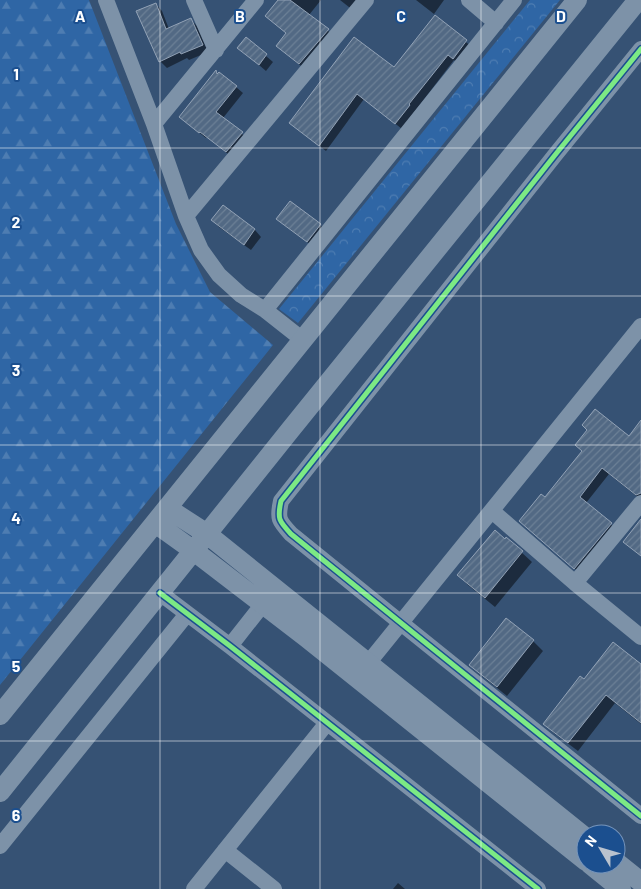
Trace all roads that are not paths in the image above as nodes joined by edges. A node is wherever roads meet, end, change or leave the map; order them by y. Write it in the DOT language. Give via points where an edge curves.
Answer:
graph roads {
  1 [pos="106,0"];
  2 [pos="194,0"];
  3 [pos="256,0"];
  4 [pos="366,0"];
  5 [pos="469,0"];
  6 [pos="514,0"];
  7 [pos="577,0"];
  8 [pos="638,0"];
  9 [pos="496,23"];
  10 [pos="641,49"];
  11 [pos="216,50"];
  12 [pos="154,124"];
  13 [pos="186,216"];
  14 [pos="265,310"];
  15 [pos="641,326"];
  16 [pos="303,340"];
  17 [pos="641,503"];
  18 [pos="492,511"];
  19 [pos="161,516"];
  20 [pos="207,534"];
  21 [pos="194,550"];
  22 [pos="575,584"];
  23 [pos="160,592"];
  24 [pos="263,604"];
  25 [pos="187,614"];
  26 [pos="401,623"];
  27 [pos="641,637"];
  28 [pos="230,646"];
  29 [pos="363,671"];
  30 [pos="0,715"];
  31 [pos="327,723"];
  32 [pos="0,792"];
  33 [pos="641,816"];
  34 [pos="576,831"];
  35 [pos="0,846"];
  36 [pos="225,850"];
  37 [pos="576,852"];
  38 [pos="626,870"];
  39 [pos="602,874"];
  40 [pos="641,882"];
  41 [pos="194,889"];
  42 [pos="274,889"];
  43 [pos="538,889"];
  44 [pos="621,889"];
  1 -- 12 [label="street"];
  2 -- 11 [label="street"];
  3 -- 11 [label="street"];
  4 -- 13 [label="street"];
  5 -- 9 [label="street"];
  6 -- 9 [label="street"];
  7 -- 16 [label="street"];
  8 -- 20 [label="street"];
  9 -- 14 [label="street"];
  10 -- 26 [label="street" via="281,501 281,523 291,534"];
  11 -- 12 [label="street"];
  12 -- 13 [label="street"];
  13 -- 14 [label="street" via="201,250 220,275 241,295"];
  14 -- 16 [label="street"];
  15 -- 18 [label="street"];
  16 -- 19 [label="street"];
  17 -- 22 [label="street"];
  18 -- 22 [label="street"];
  18 -- 26 [label="street"];
  19 -- 20 [label="street"];
  19 -- 21 [label="street"];
  19 -- 30 [label="street"];
  20 -- 21 [label="street"];
  20 -- 29 [label="street"];
  21 -- 23 [label="street"];
  21 -- 24 [label="street"];
  22 -- 27 [label="street"];
  23 -- 25 [label="street"];
  23 -- 32 [label="street"];
  24 -- 28 [label="street"];
  24 -- 29 [label="street"];
  25 -- 28 [label="street"];
  25 -- 35 [label="street"];
  26 -- 29 [label="street"];
  26 -- 33 [label="street"];
  28 -- 31 [label="street"];
  29 -- 34 [label="street"];
  29 -- 37 [label="street"];
  31 -- 36 [label="street"];
  31 -- 43 [label="street"];
  36 -- 41 [label="street"];
  36 -- 42 [label="street"];
  38 -- 40 [label="street"];
  39 -- 44 [label="street"];
}
